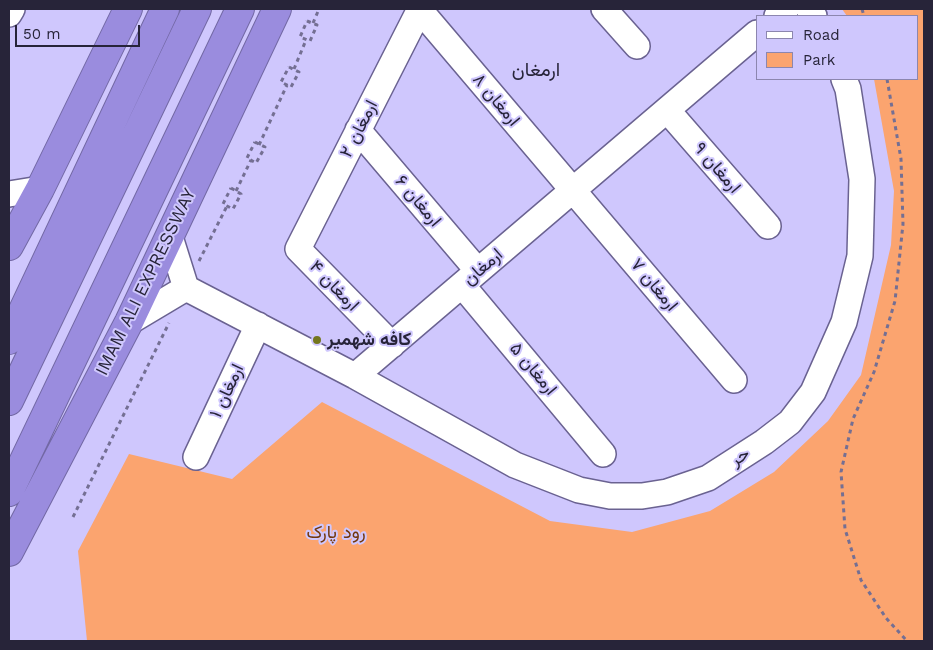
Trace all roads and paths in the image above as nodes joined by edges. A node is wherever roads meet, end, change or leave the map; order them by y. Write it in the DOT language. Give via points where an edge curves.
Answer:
graph roads {
  1 [pos="12,9"];
  2 [pos="128,9"];
  3 [pos="165,9"];
  4 [pos="197,9"];
  5 [pos="240,9"];
  6 [pos="277,9"];
  7 [pos="319,9"];
  8 [pos="419,9"];
  9 [pos="604,9"];
  10 [pos="9,14"];
  11 [pos="313,24"];
  12 [pos="756,35"];
  13 [pos="306,40"];
  14 [pos="637,46"];
  15 [pos="294,69"];
  16 [pos="844,80"];
  17 [pos="887,80"];
  18 [pos="287,85"];
  19 [pos="667,110"];
  20 [pos="358,130"];
  21 [pos="259,145"];
  22 [pos="251,160"];
  23 [pos="40,189"];
  24 [pos="236,190"];
  25 [pos="573,190"];
  26 [pos="9,194"];
  27 [pos="228,206"];
  28 [pos="768,226"];
  29 [pos="170,237"];
  30 [pos="9,246"];
  31 [pos="298,249"];
  32 [pos="470,278"];
  33 [pos="186,288"];
  34 [pos="129,322"];
  35 [pos="258,325"];
  36 [pos="9,340"];
  37 [pos="392,345"];
  38 [pos="355,376"];
  39 [pos="734,380"];
  40 [pos="9,402"];
  41 [pos="603,454"];
  42 [pos="196,457"];
  43 [pos="9,492"];
  44 [pos="73,516"];
  45 [pos="9,552"];
  46 [pos="907,641"];
  1 -- 10 [label="street"];
  2 -- 23 [label="highway"];
  3 -- 36 [label="highway"];
  4 -- 40 [label="highway"];
  5 -- 43 [label="highway"];
  6 -- 29 [label="highway, IMAM ALI EXPRESSWAY"];
  7 -- 11 [label="path"];
  8 -- 20 [label="street, ارمغان ۲"];
  8 -- 25 [label="street, ارمغان ۸"];
  9 -- 14 [label="street"];
  11 -- 13 [label="path" via="318,25 310,41"];
  11 -- 13 [label="path" via="307,21 300,37"];
  12 -- 19 [label="street, ارمغان"];
  13 -- 15 [label="path"];
  15 -- 18 [label="path" via="299,72 291,87"];
  15 -- 18 [label="path" via="289,67 281,82"];
  16 -- 38 [label="street, حر" via="862,179 860,256 844,322 813,392 790,422 708,478 667,492 642,496 610,496 579,490 515,465"];
  17 -- 46 [label="path" via="901,159 903,224 895,301 874,372 853,419 841,472 845,529 861,580 886,618"];
  18 -- 21 [label="path"];
  19 -- 25 [label="street, ارمغان"];
  19 -- 28 [label="street, ارمغان ۹"];
  20 -- 31 [label="street, ارمغان ۲"];
  20 -- 32 [label="street, ارمغان ۶"];
  21 -- 22 [label="path" via="255,142 247,158"];
  21 -- 22 [label="path" via="265,148 256,163"];
  22 -- 24 [label="path"];
  23 -- 26 [label="street"];
  23 -- 30 [label="highway"];
  24 -- 27 [label="path" via="231,188 223,204"];
  24 -- 27 [label="path" via="241,194 233,209"];
  25 -- 32 [label="street, ارمغان"];
  25 -- 39 [label="street, ارمغان ۷"];
  27 -- 33 [label="path"];
  29 -- 33 [label="street"];
  29 -- 34 [label="highway, IMAM ALI EXPRESSWAY"];
  31 -- 37 [label="street, ارمغان ۴"];
  32 -- 37 [label="street, ارمغان"];
  32 -- 41 [label="street, ارمغان ۵"];
  33 -- 34 [label="street"];
  33 -- 35 [label="street"];
  33 -- 44 [label="path"];
  34 -- 45 [label="highway, IMAM ALI EXPRESSWAY"];
  35 -- 38 [label="street"];
  35 -- 42 [label="street, ارمغان ۱"];
  37 -- 38 [label="street, ارمغان"];
}
